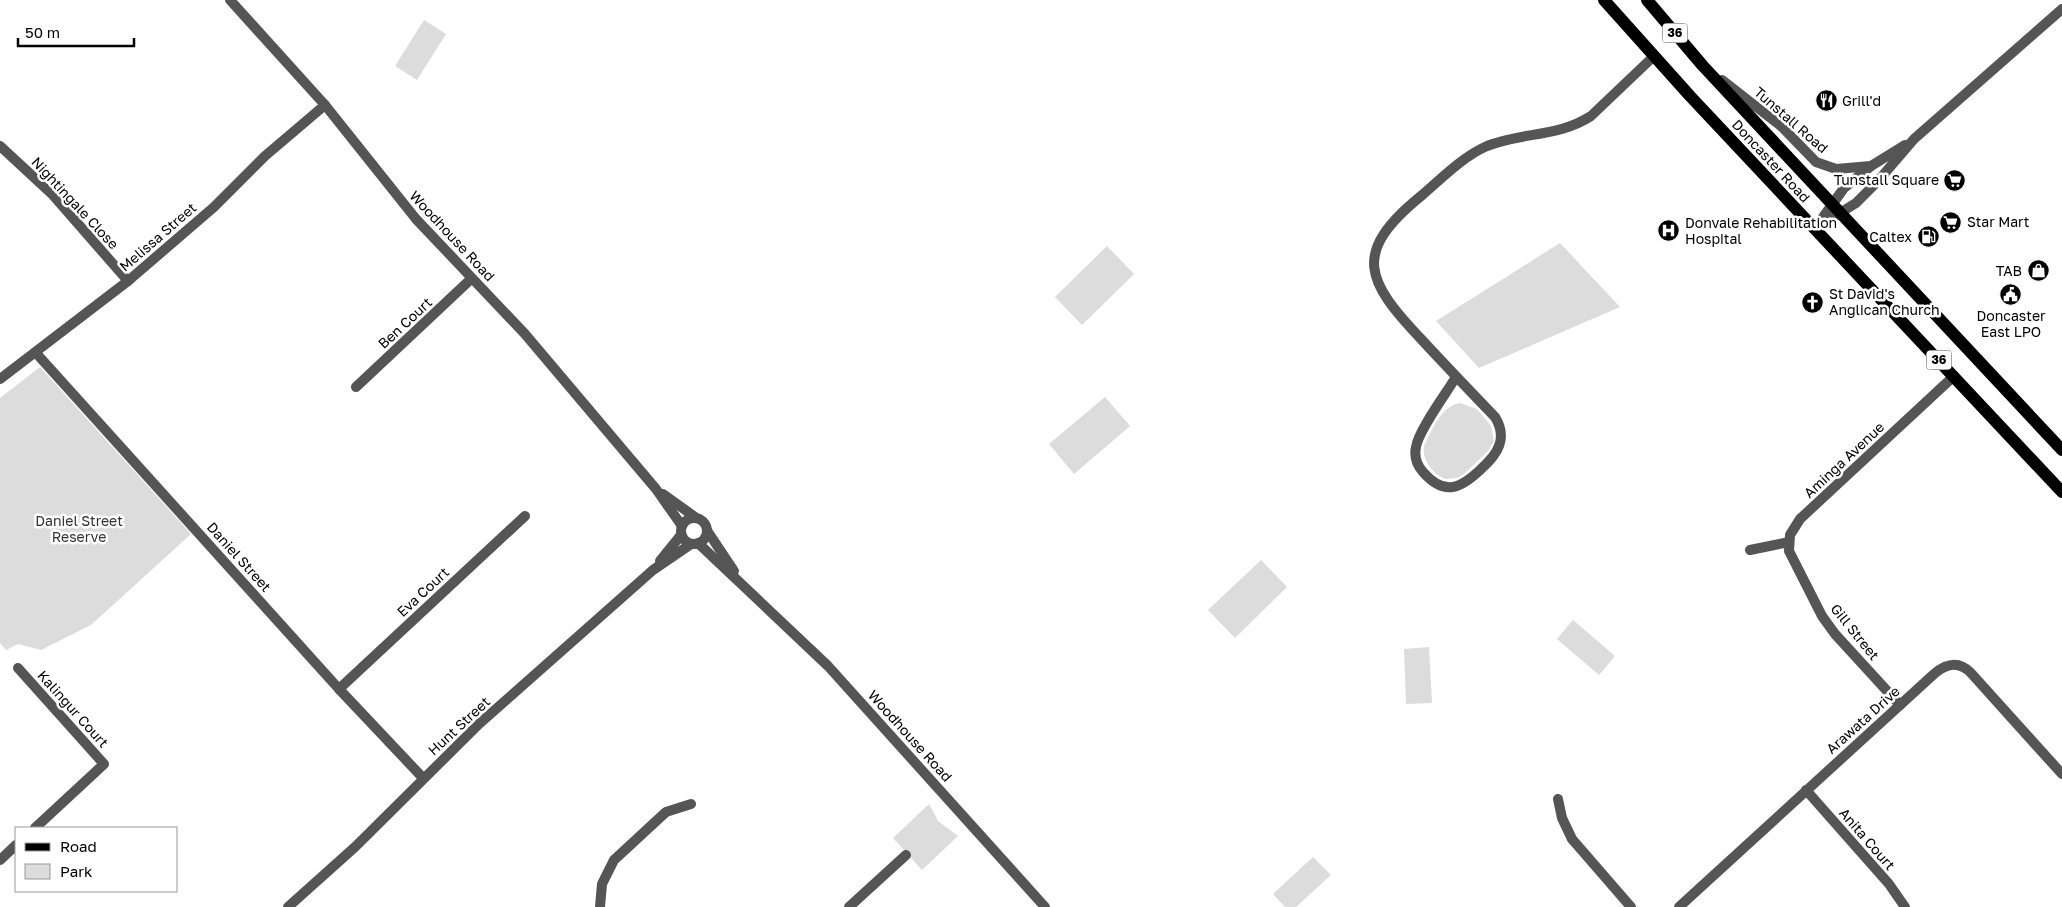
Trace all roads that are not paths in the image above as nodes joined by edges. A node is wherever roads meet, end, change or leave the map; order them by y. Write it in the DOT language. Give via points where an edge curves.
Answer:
graph roads {
  1 [pos="230,0"];
  2 [pos="1604,0"];
  3 [pos="1647,0"];
  4 [pos="2062,9"];
  5 [pos="1653,57"];
  6 [pos="1703,66"];
  7 [pos="325,105"];
  8 [pos="1914,139"];
  9 [pos="0,146"];
  10 [pos="1870,166"];
  11 [pos="1832,204"];
  12 [pos="1841,214"];
  13 [pos="1814,229"];
  14 [pos="471,279"];
  15 [pos="128,281"];
  16 [pos="36,353"];
  17 [pos="1954,376"];
  18 [pos="1456,377"];
  19 [pos="0,379"];
  20 [pos="356,387"];
  21 [pos="2062,450"];
  22 [pos="656,489"];
  23 [pos="2062,492"];
  24 [pos="525,516"];
  25 [pos="695,517"];
  26 [pos="682,530"];
  27 [pos="708,532"];
  28 [pos="1789,542"];
  29 [pos="695,544"];
  30 [pos="1750,550"];
  31 [pos="653,570"];
  32 [pos="748,589"];
  33 [pos="18,668"];
  34 [pos="339,689"];
  35 [pos="1900,704"];
  36 [pos="2062,774"];
  37 [pos="423,778"];
  38 [pos="1806,790"];
  39 [pos="1558,798"];
  40 [pos="691,804"];
  41 [pos="36,827"];
  42 [pos="15,846"];
  43 [pos="906,855"];
  44 [pos="0,860"];
  45 [pos="288,907"];
  46 [pos="600,907"];
  47 [pos="849,907"];
  48 [pos="1045,907"];
  49 [pos="1631,907"];
  50 [pos="1679,907"];
  51 [pos="1905,907"];
  1 -- 7 [label="street, Woodhouse Road"];
  2 -- 5 [label="main road, Doncaster Road / 36"];
  3 -- 6 [label="main road, Doncaster Road / 36"];
  4 -- 8 [label="street, Tunstall Road"];
  5 -- 13 [label="main road, Doncaster Road / 36"];
  5 -- 18 [label="street" via="1592,116 1556,132 1501,142 1474,153 1400,212 1385,229 1374,262 1379,287 1395,311"];
  6 -- 10 [label="street, Tunstall Road" via="1776,122 1816,162 1836,169"];
  6 -- 11 [label="main road, Doncaster Road / 36"];
  7 -- 14 [label="street, Woodhouse Road" via="416,219"];
  7 -- 15 [label="street, Melissa Street"];
  8 -- 10 [label="street, Tunstall Road"];
  8 -- 12 [label="street, Tunstall Road" via="1878,181"];
  9 -- 15 [label="street, Nightingale Close" via="52,194"];
  10 -- 11 [label="street, Tunstall Road" via="1840,192"];
  11 -- 12 [label="main road, Doncaster Road / 36"];
  11 -- 13 [label="street, Tunstall Road"];
  12 -- 13 [label="street, Tunstall Road"];
  12 -- 21 [label="main road, Doncaster Road / 36"];
  13 -- 17 [label="main road, Doncaster Road / 36"];
  14 -- 20 [label="street, Ben Court"];
  14 -- 22 [label="street, Woodhouse Road" via="525,334"];
  15 -- 16 [label="street, Melissa Street"];
  16 -- 19 [label="street, Melissa Street"];
  16 -- 34 [label="street, Daniel Street"];
  17 -- 23 [label="main road, Doncaster Road / 36"];
  17 -- 28 [label="street, Aminga Avenue" via="1800,519"];
  18 -- 18 [label="street" via="1494,417 1502,436 1498,452 1491,460 1466,484 1451,488 1435,482 1421,469 1416,446"];
  22 -- 25 [label="street, Woodhouse Road"];
  22 -- 26 [label="street, Woodhouse Road"];
  24 -- 34 [label="street, Eva Court"];
  25 -- 26 [label="street" via="687,519"];
  25 -- 27 [label="street" via="704,522"];
  26 -- 29 [label="street"];
  26 -- 31 [label="street, Hunt Street"];
  27 -- 29 [label="street" via="705,539"];
  27 -- 32 [label="street, Woodhouse Road"];
  28 -- 30 [label="street"];
  28 -- 35 [label="street, Gill Street" via="1791,556 1829,626"];
  29 -- 31 [label="street, Hunt Street"];
  29 -- 32 [label="street, Woodhouse Road"];
  31 -- 37 [label="street, Hunt Street"];
  32 -- 48 [label="street, Woodhouse Road" via="828,666"];
  33 -- 41 [label="street, Kalingur Court" via="104,764"];
  34 -- 37 [label="street, Daniel Street"];
  35 -- 36 [label="street, Arawata Drive" via="1938,670 1952,664 1960,665 1972,673"];
  35 -- 38 [label="street, Arawata Drive"];
  37 -- 45 [label="street, Hunt Street" via="355,847"];
  38 -- 50 [label="street, Arawata Drive"];
  38 -- 51 [label="street, Anita Court" via="1889,884"];
  39 -- 49 [label="street" via="1562,818 1572,839"];
  40 -- 46 [label="street" via="666,812 614,860 602,884"];
  42 -- 44 [label="street"];
  43 -- 47 [label="street"];
}
